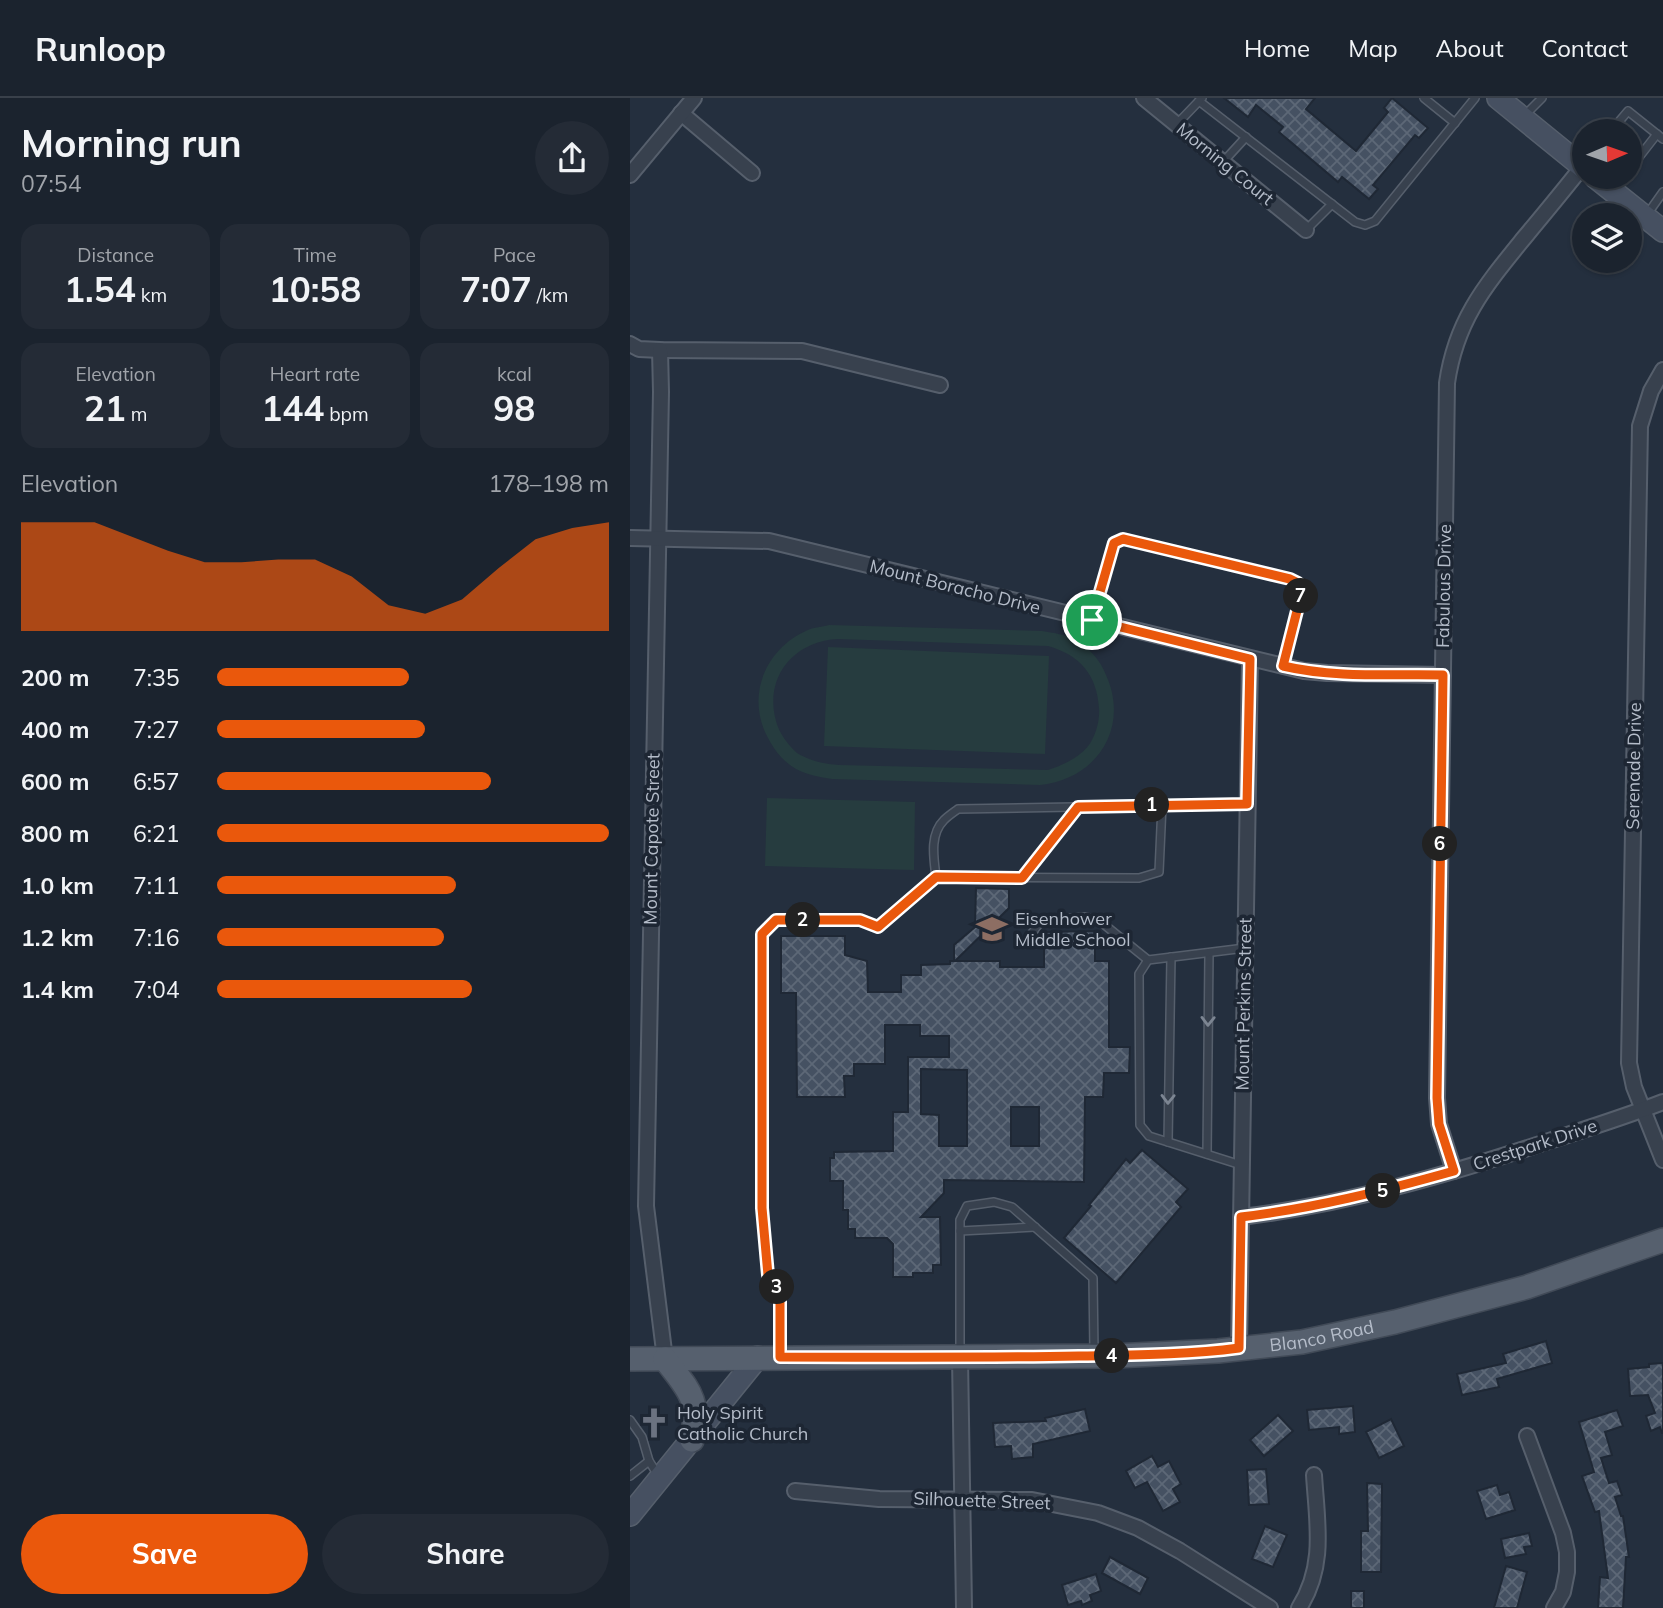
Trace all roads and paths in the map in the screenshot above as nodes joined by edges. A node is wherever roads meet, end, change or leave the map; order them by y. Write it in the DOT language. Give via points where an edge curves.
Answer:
graph roads {
  1 [pos="694,98"];
  2 [pos="1144,98"];
  3 [pos="1424,98"];
  4 [pos="1475,98"];
  5 [pos="1498,98"];
  6 [pos="1542,98"];
  7 [pos="1200,99"];
  8 [pos="681,113"];
  9 [pos="1522,118"];
  10 [pos="1621,119"];
  11 [pos="1638,119"];
  12 [pos="1642,122"];
  13 [pos="1455,123"];
  14 [pos="1176,124"];
  15 [pos="1660,136"];
  16 [pos="1246,137"];
  17 [pos="1642,156"];
  18 [pos="1572,158"];
  19 [pos="1222,162"];
  20 [pos="752,173"];
  21 [pos="630,175"];
  22 [pos="1572,185"];
  23 [pos="1622,189"];
  24 [pos="1663,192"];
  25 [pos="1332,204"];
  26 [pos="1645,217"];
  27 [pos="1306,230"];
  28 [pos="1663,231"];
  29 [pos="630,344"];
  30 [pos="660,350"];
  31 [pos="1663,370"];
  32 [pos="940,385"];
  33 [pos="630,538"];
  34 [pos="658,538"];
  35 [pos="1092,620"];
  36 [pos="1250,659"];
  37 [pos="1283,666"];
  38 [pos="1443,675"];
  39 [pos="1247,804"];
  40 [pos="1162,805"];
  41 [pos="1078,807"];
  42 [pos="936,877"];
  43 [pos="1022,878"];
  44 [pos="1032,933"];
  45 [pos="1245,948"];
  46 [pos="1209,953"];
  47 [pos="1171,957"];
  48 [pos="1148,960"];
  49 [pos="1663,1102"];
  50 [pos="1643,1110"];
  51 [pos="1168,1142"];
  52 [pos="1207,1154"];
  53 [pos="1663,1160"];
  54 [pos="1242,1166"];
  55 [pos="1454,1171"];
  56 [pos="1241,1217"];
  57 [pos="1036,1227"];
  58 [pos="960,1231"];
  59 [pos="1663,1240"];
  60 [pos="1239,1348"];
  61 [pos="1094,1356"];
  62 [pos="769,1357"];
  63 [pos="960,1358"];
  64 [pos="630,1359"];
  65 [pos="664,1359"];
  66 [pos="630,1420"];
  67 [pos="1527,1436"];
  68 [pos="692,1440"];
  69 [pos="655,1470"];
  70 [pos="1314,1475"];
  71 [pos="630,1476"];
  72 [pos="795,1491"];
  73 [pos="962,1498"];
  74 [pos="630,1515"];
  75 [pos="964,1608"];
  76 [pos="1270,1608"];
  77 [pos="1299,1608"];
  78 [pos="1555,1608"];
  1 -- 8 [label="street"];
  2 -- 14 [label="street, Morning Court"];
  3 -- 13 [label="lane"];
  4 -- 13 [label="lane"];
  5 -- 9 [label="street"];
  6 -- 9 [label="lane"];
  7 -- 14 [label="lane"];
  7 -- 16 [label="lane"];
  8 -- 20 [label="street"];
  8 -- 21 [label="street"];
  9 -- 18 [label="street"];
  10 -- 11 [label="lane" via="1628,111"];
  12 -- 15 [label="lane"];
  13 -- 25 [label="lane" via="1374,222 1355,222"];
  14 -- 19 [label="street, Morning Court"];
  15 -- 17 [label="lane"];
  16 -- 19 [label="lane"];
  16 -- 25 [label="lane"];
  19 -- 27 [label="street, Morning Court"];
  22 -- 38 [label="street, Fabulous Drive" via="1487,283 1453,349 1447,383"];
  23 -- 26 [label="street"];
  24 -- 26 [label="lane"];
  25 -- 27 [label="lane"];
  26 -- 28 [label="street"];
  29 -- 30 [label="street"];
  30 -- 32 [label="street" via="803,351"];
  30 -- 34 [label="street, Mount Capote Street"];
  31 -- 50 [label="street, Serenade Drive" via="1640,426 1629,1062"];
  33 -- 34 [label="street, Mount Boracho Drive"];
  34 -- 35 [label="street, Mount Boracho Drive" via="769,541"];
  34 -- 65 [label="street, Mount Capote Street" via="646,1206"];
  35 -- 36 [label="street, Mount Boracho Drive"];
  35 -- 37 [label="lane" via="1114,543 1123,539 1290,579 1298,583 1301,595"];
  36 -- 37 [label="street, Mount Boracho Drive"];
  36 -- 39 [label="street, Mount Perkins Street"];
  37 -- 38 [label="street, Mount Boracho Drive" via="1327,673"];
  38 -- 55 [label="street, Fabulous Drive" via="1437,1098 1439,1124"];
  39 -- 40 [label="lane"];
  39 -- 45 [label="street, Mount Perkins Street"];
  40 -- 41 [label="lane"];
  40 -- 43 [label="lane" via="1159,872 1139,878"];
  41 -- 42 [label="lane" via="958,809 942,821 936,833"];
  41 -- 43 [label="lane"];
  42 -- 43 [label="lane"];
  42 -- 62 [label="lane" via="878,927 860,920 776,920 762,934 762,1208 768,1275 780,1291"];
  44 -- 48 [label="lane" via="1041,921 1086,917 1101,922"];
  45 -- 46 [label="lane"];
  45 -- 54 [label="street, Mount Perkins Street"];
  46 -- 47 [label="lane"];
  46 -- 52 [label="lane, one-way"];
  47 -- 48 [label="lane"];
  47 -- 51 [label="lane, one-way"];
  48 -- 51 [label="lane" via="1139,974 1140,1125 1149,1136"];
  49 -- 50 [label="street, Crestpark Drive"];
  50 -- 53 [label="street, Serenade Drive"];
  50 -- 55 [label="street, Crestpark Drive"];
  51 -- 52 [label="lane"];
  52 -- 54 [label="lane"];
  54 -- 56 [label="street, Mount Perkins Street"];
  55 -- 56 [label="street, Crestpark Drive" via="1326,1204"];
  56 -- 60 [label="street, Mount Perkins Street"];
  57 -- 58 [label="lane"];
  57 -- 58 [label="lane" via="1012,1206 994,1202 967,1206"];
  57 -- 61 [label="lane" via="1093,1278"];
  58 -- 63 [label="lane"];
  59 -- 60 [label="main road, Blanco Road" via="1527,1287 1395,1322 1301,1342"];
  60 -- 61 [label="main road, Blanco Road"];
  61 -- 63 [label="main road, Blanco Road"];
  62 -- 63 [label="main road, Blanco Road"];
  62 -- 65 [label="main road, Blanco Road"];
  62 -- 68 [label="street"];
  63 -- 73 [label="street"];
  64 -- 65 [label="main road, Blanco Road"];
  65 -- 68 [label="main road" via="691,1392 695,1410"];
  66 -- 69 [label="lane"];
  67 -- 78 [label="street" via="1567,1552 1563,1592"];
  68 -- 69 [label="street"];
  69 -- 71 [label="lane"];
  69 -- 74 [label="street"];
  70 -- 77 [label="street" via="1319,1551 1315,1574"];
  72 -- 73 [label="street, Silhouette Street" via="878,1499"];
  73 -- 75 [label="street"];
  73 -- 76 [label="street, Silhouette Street" via="1032,1500 1108,1517 1180,1551"];
}
